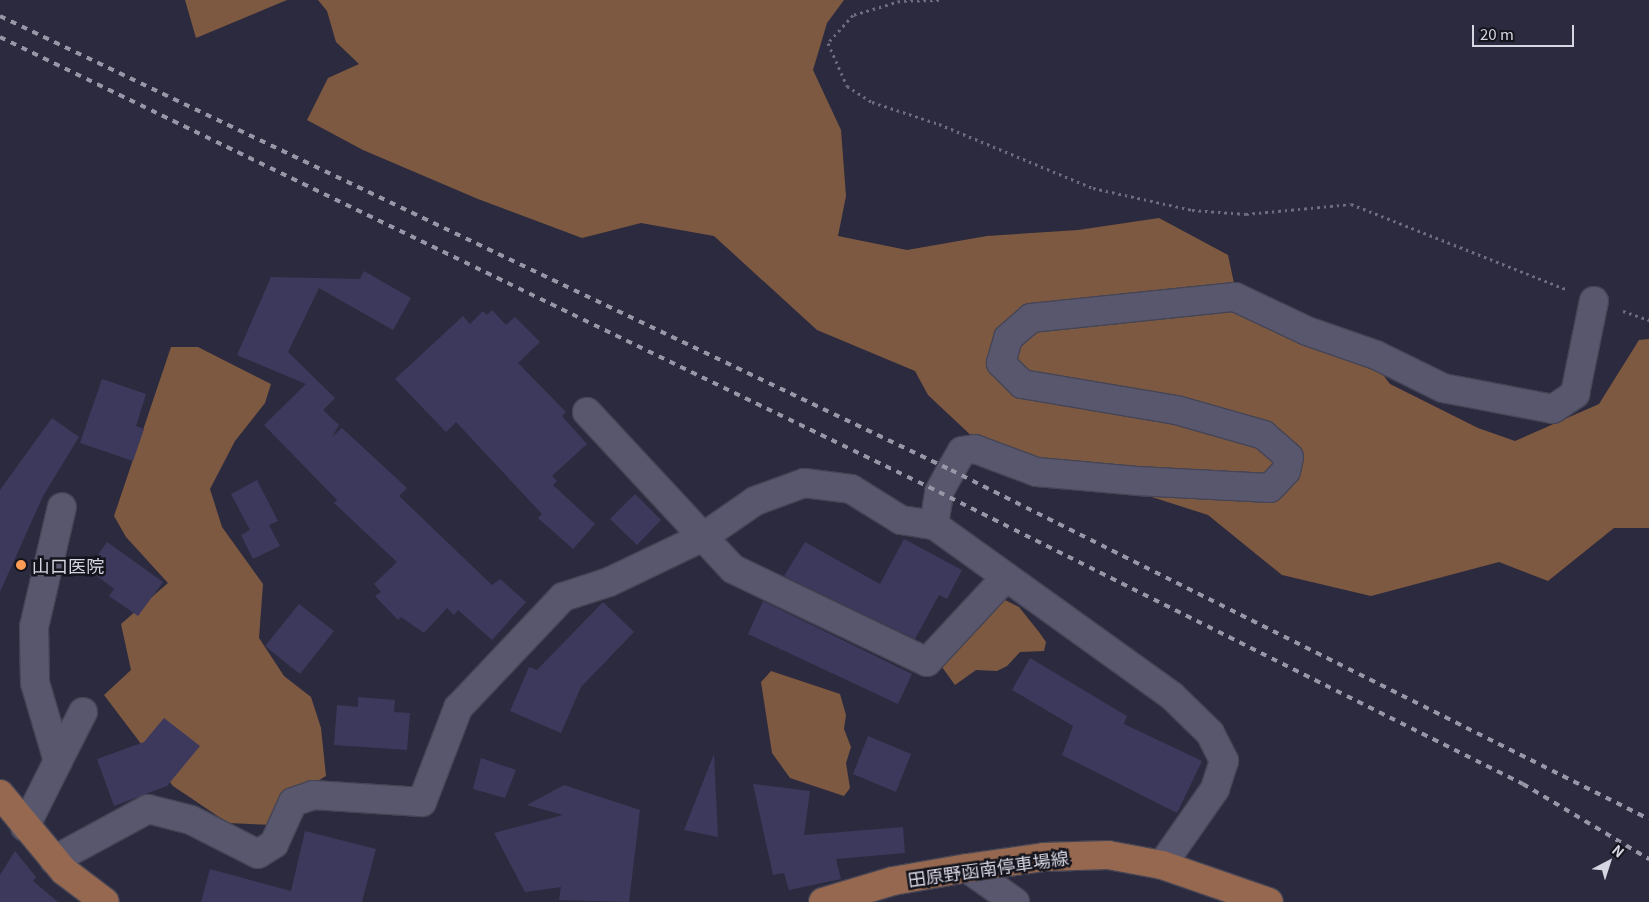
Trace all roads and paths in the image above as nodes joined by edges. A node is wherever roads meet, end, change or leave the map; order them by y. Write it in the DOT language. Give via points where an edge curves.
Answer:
graph roads {
  1 [pos="939,0"];
  2 [pos="1594,301"];
  3 [pos="587,412"];
  4 [pos="62,507"];
  5 [pos="934,525"];
  6 [pos="703,537"];
  7 [pos="1004,579"];
  8 [pos="83,712"];
  9 [pos="58,761"];
  10 [pos="0,794"];
  11 [pos="25,828"];
  12 [pos="54,860"];
  13 [pos="1162,865"];
  14 [pos="967,868"];
  15 [pos="105,902"];
  16 [pos="823,902"];
  17 [pos="1015,902"];
  18 [pos="1269,902"];
  1 -- 2 [label="path" via="900,1 853,15 828,42 847,86 872,102 939,124 1093,188 1192,210 1246,214 1351,204"];
  2 -- 5 [label="street" via="1575,394 1553,409 1443,388 1376,355 1307,331 1235,297 1030,318 1008,338 1001,364 1022,384 1061,394 1176,410 1264,435 1289,457 1286,471 1270,488 1137,481 1037,472 975,449 962,452 939,492"];
  3 -- 6 [label="street"];
  4 -- 9 [label="street" via="34,627 35,682"];
  5 -- 6 [label="street" via="901,520 851,489 804,483 755,501"];
  5 -- 7 [label="street"];
  6 -- 7 [label="street" via="733,569 927,662"];
  6 -- 12 [label="street" via="609,582 563,597 458,708 422,802 313,795 294,802 274,844 258,854 191,820 148,809"];
  7 -- 13 [label="street" via="1172,696 1210,734 1224,761 1215,789"];
  8 -- 9 [label="street"];
  9 -- 11 [label="street"];
  10 -- 11 [label="main road"];
  11 -- 12 [label="main road"];
  12 -- 15 [label="main road"];
  13 -- 14 [label="main road, 田原野函南停車場線" via="1108,855 1044,857"];
  13 -- 18 [label="main road, 田原野函南停車場線"];
  14 -- 16 [label="main road, 田原野函南停車場線" via="893,881"];
  14 -- 17 [label="street"];
}
